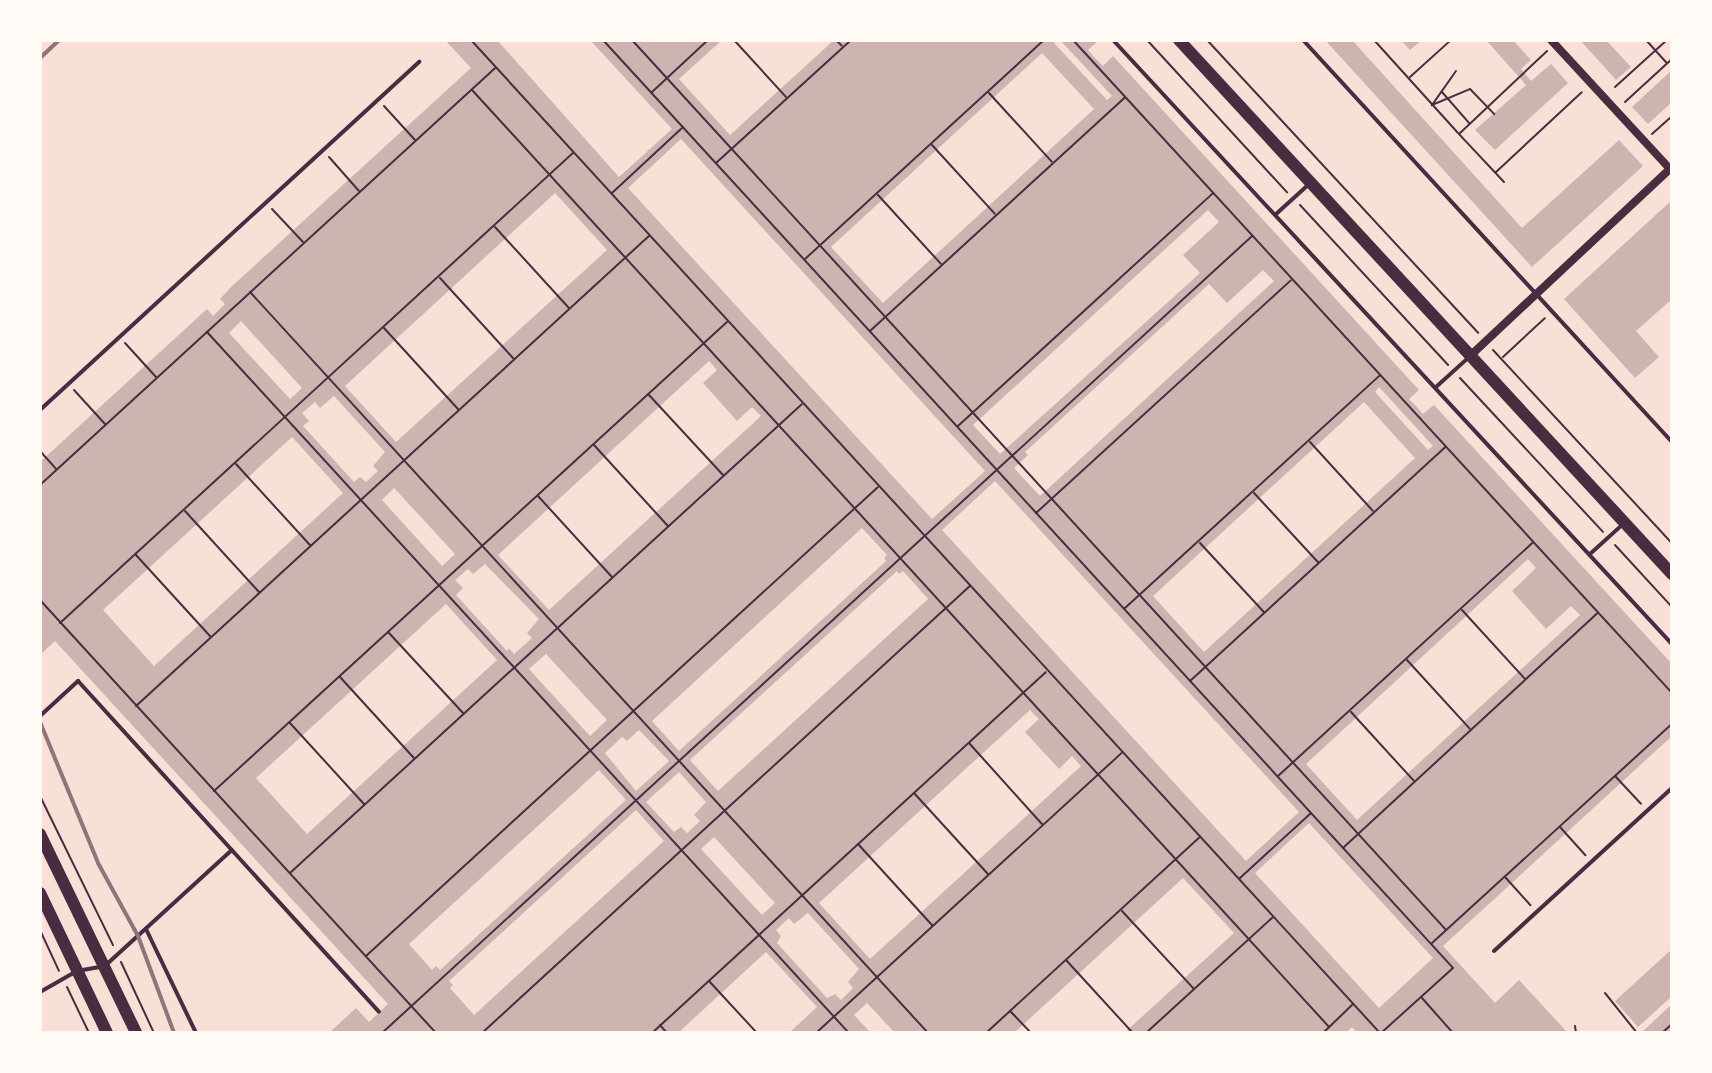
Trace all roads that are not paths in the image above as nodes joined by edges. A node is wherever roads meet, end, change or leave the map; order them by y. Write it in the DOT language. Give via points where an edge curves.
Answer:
graph roads {
  1 [pos="1114,40"];
  2 [pos="1179,40"];
  3 [pos="1303,40"];
  4 [pos="1551,44"];
  5 [pos="419,62"];
  6 [pos="1671,169"];
  7 [pos="1310,183"];
  8 [pos="1275,215"];
  9 [pos="1536,292"];
  10 [pos="1470,356"];
  11 [pos="1435,388"];
  12 [pos="40,410"];
  13 [pos="1672,442"];
  14 [pos="1624,524"];
  15 [pos="1590,555"];
  16 [pos="1672,574"];
  17 [pos="1672,644"];
  18 [pos="40,716"];
  19 [pos="1672,788"];
  20 [pos="40,834"];
  21 [pos="232,850"];
  22 [pos="40,893"];
  23 [pos="146,929"];
  24 [pos="1494,951"];
  25 [pos="105,966"];
  26 [pos="77,971"];
  27 [pos="40,992"];
  28 [pos="379,1012"];
  29 [pos="107,1033"];
  30 [pos="136,1033"];
  31 [pos="196,1033"];
  1 -- 8 [label="lane"];
  2 -- 7 [label="main road"];
  3 -- 9 [label="lane"];
  4 -- 6 [label="street"];
  5 -- 12 [label="lane"];
  6 -- 9 [label="street"];
  7 -- 8 [label="lane"];
  7 -- 10 [label="main road"];
  8 -- 11 [label="lane"];
  9 -- 10 [label="street"];
  9 -- 13 [label="lane"];
  10 -- 11 [label="lane"];
  10 -- 14 [label="main road"];
  11 -- 15 [label="lane"];
  14 -- 15 [label="lane"];
  14 -- 16 [label="main road"];
  15 -- 17 [label="lane"];
  18 -- 21 [label="lane" via="78,681"];
  19 -- 24 [label="lane"];
  20 -- 25 [label="main road"];
  21 -- 23 [label="lane"];
  21 -- 28 [label="lane"];
  22 -- 26 [label="main road"];
  23 -- 25 [label="lane"];
  23 -- 31 [label="lane"];
  25 -- 26 [label="lane"];
  25 -- 30 [label="main road"];
  26 -- 27 [label="lane"];
  26 -- 29 [label="main road"];
}
